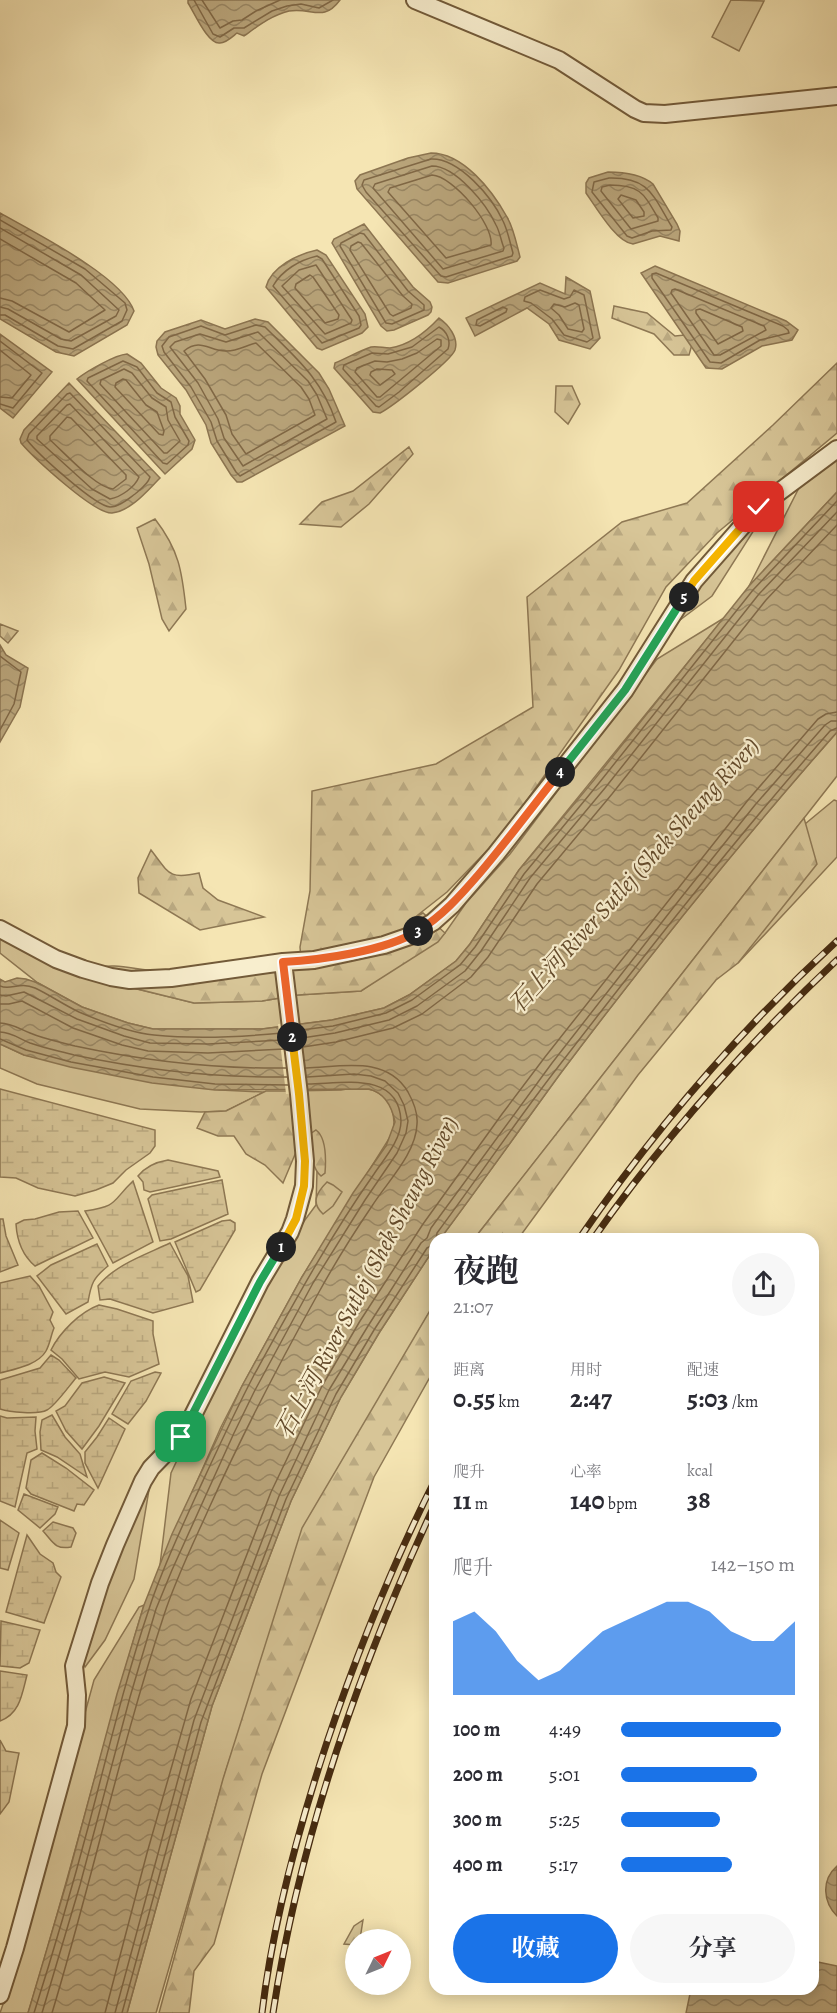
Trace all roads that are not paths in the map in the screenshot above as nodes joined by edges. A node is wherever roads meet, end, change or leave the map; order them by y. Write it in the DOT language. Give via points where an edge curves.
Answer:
graph roads {
  1 [pos="416,0"];
  2 [pos="837,96"];
  3 [pos="837,449"];
  4 [pos="0,929"];
  5 [pos="283,970"];
  6 [pos="0,1995"];
  1 -- 2 [label="street" via="559,60 644,113"];
  3 -- 5 [label="street" via="759,507 694,581 625,690 496,854 446,910 410,936"];
  4 -- 5 [label="street" via="56,959 120,979"];
  5 -- 6 [label="street" via="305,1161 296,1219 187,1427 151,1468 100,1584 74,1666 76,1726"];
}
